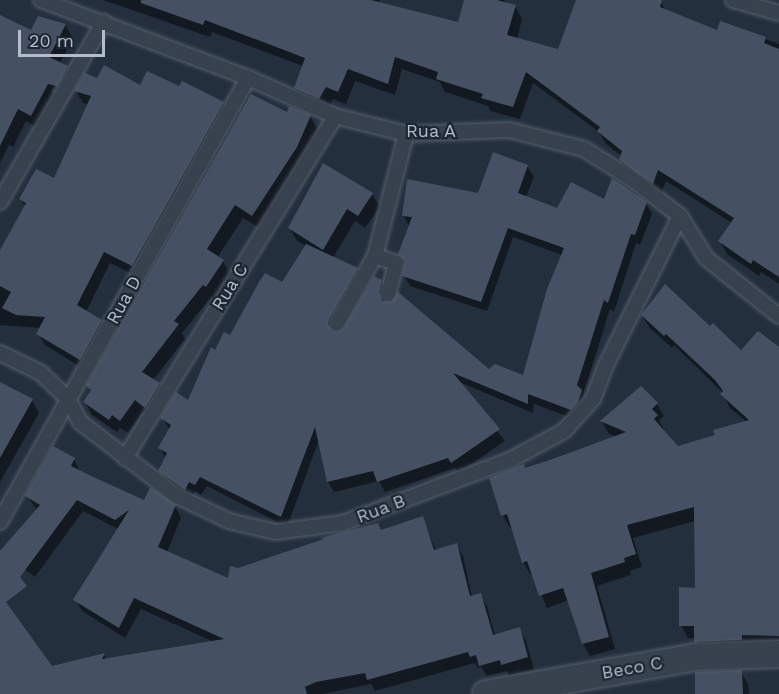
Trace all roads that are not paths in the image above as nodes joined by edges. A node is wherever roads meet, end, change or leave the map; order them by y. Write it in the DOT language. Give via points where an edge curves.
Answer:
graph roads {
  1 [pos="41,0"];
  2 [pos="733,0"];
  3 [pos="779,13"];
  4 [pos="104,22"];
  5 [pos="248,78"];
  6 [pos="335,116"];
  7 [pos="406,134"];
  8 [pos="0,202"];
  9 [pos="680,216"];
  10 [pos="375,256"];
  11 [pos="388,294"];
  12 [pos="779,316"];
  13 [pos="337,323"];
  14 [pos="0,353"];
  15 [pos="68,399"];
  16 [pos="125,458"];
  17 [pos="0,522"];
  18 [pos="779,654"];
  19 [pos="486,694"];
  1 -- 4 [label="lane, Rua A"];
  2 -- 3 [label="lane"];
  4 -- 5 [label="lane, Rua A"];
  4 -- 8 [label="lane"];
  5 -- 6 [label="lane, Rua A"];
  5 -- 15 [label="lane, Rua D"];
  6 -- 7 [label="lane, Rua A"];
  6 -- 16 [label="lane, Rua C"];
  7 -- 9 [label="lane, Rua A" via="509,130 584,149"];
  7 -- 10 [label="lane"];
  9 -- 12 [label="lane, Rua A" via="706,258"];
  9 -- 16 [label="lane, Rua B" via="593,399 564,430 510,460 344,524 275,532 229,521 175,495"];
  10 -- 11 [label="lane" via="396,263"];
  10 -- 13 [label="lane"];
  14 -- 15 [label="lane, Rua B" via="41,373"];
  15 -- 16 [label="lane, Rua B" via="80,422"];
  15 -- 17 [label="lane, Rua D"];
  18 -- 19 [label="street, Beco C" via="694,657"];
}
